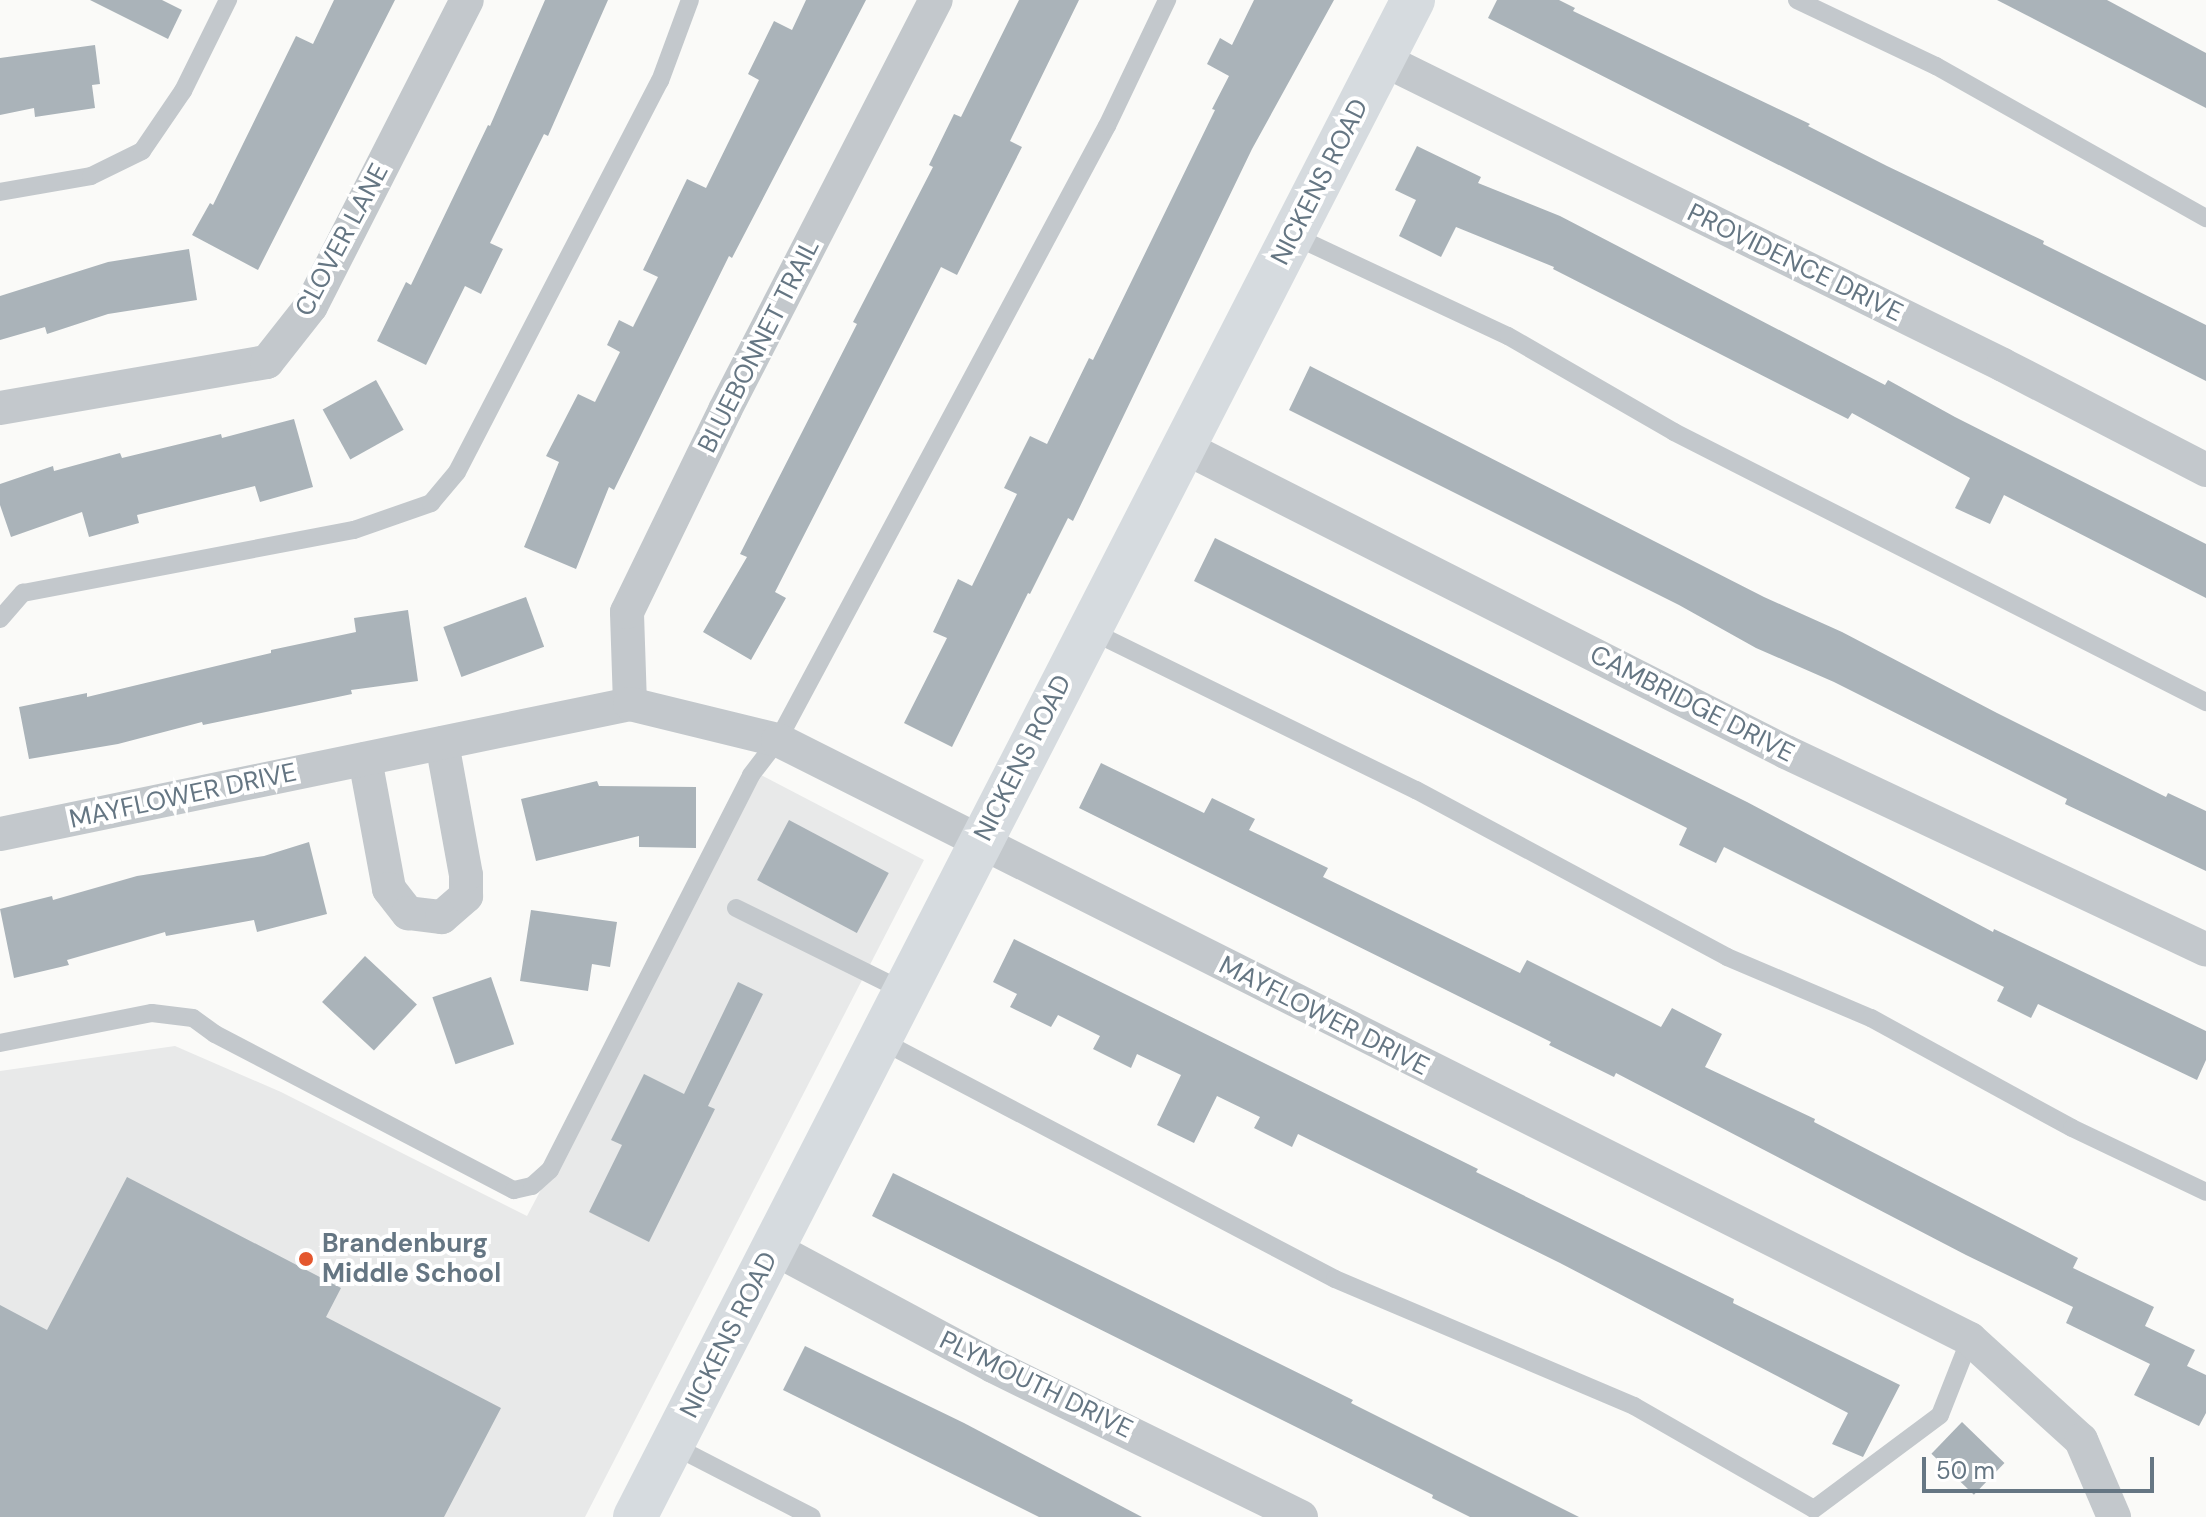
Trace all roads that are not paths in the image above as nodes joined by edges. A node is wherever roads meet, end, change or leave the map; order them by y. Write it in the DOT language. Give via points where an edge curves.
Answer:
graph roads {
  1 [pos="228,0"];
  2 [pos="467,0"];
  3 [pos="690,0"];
  4 [pos="936,0"];
  5 [pos="1167,0"];
  6 [pos="1413,0"];
  7 [pos="1797,0"];
  8 [pos="1382,59"];
  9 [pos="0,192"];
  10 [pos="2206,218"];
  11 [pos="1292,235"];
  12 [pos="0,408"];
  13 [pos="1184,447"];
  14 [pos="2206,470"];
  15 [pos="0,619"];
  16 [pos="1089,630"];
  17 [pos="2206,702"];
  18 [pos="630,704"];
  19 [pos="778,740"];
  20 [pos="442,743"];
  21 [pos="365,759"];
  22 [pos="0,834"];
  23 [pos="980,841"];
  24 [pos="736,908"];
  25 [pos="2206,950"];
  26 [pos="904,991"];
  27 [pos="879,1040"];
  28 [pos="0,1043"];
  29 [pos="2206,1192"];
  30 [pos="773,1248"];
  31 [pos="1970,1339"];
  32 [pos="672,1445"];
  33 [pos="635,1517"];
  34 [pos="812,1517"];
  35 [pos="1301,1517"];
  36 [pos="2114,1517"];
  1 -- 9 [label="lane" via="183,91 142,151 91,176"];
  2 -- 12 [label="street, CLOVER LANE" via="311,306 267,362"];
  3 -- 15 [label="lane" via="653,94 457,472 431,503 354,530 23,593"];
  4 -- 18 [label="street, BLUEBONNET TRAIL" via="627,612"];
  5 -- 19 [label="lane" via="1107,126"];
  6 -- 8 [label="street, NICKENS ROAD"];
  7 -- 10 [label="lane" via="1936,66"];
  8 -- 11 [label="street, NICKENS ROAD"];
  8 -- 14 [label="street, PROVIDENCE DRIVE"];
  11 -- 13 [label="street, NICKENS ROAD"];
  11 -- 17 [label="lane" via="1508,336 1674,432"];
  13 -- 16 [label="street, NICKENS ROAD"];
  13 -- 25 [label="street, CAMBRIDGE DRIVE" via="1786,752"];
  16 -- 23 [label="street, NICKENS ROAD"];
  16 -- 29 [label="lane" via="1416,790 1727,957 1871,1018 2072,1128"];
  18 -- 19 [label="street, MAYFLOWER DRIVE"];
  18 -- 20 [label="street, MAYFLOWER DRIVE"];
  19 -- 23 [label="street, MAYFLOWER DRIVE"];
  19 -- 28 [label="lane" via="751,775 550,1170 532,1186 514,1190 193,1018 152,1013"];
  20 -- 21 [label="street, MAYFLOWER DRIVE"];
  20 -- 21 [label="street" via="466,896 442,917 408,913 389,889"];
  21 -- 22 [label="street, MAYFLOWER DRIVE"];
  23 -- 26 [label="street, NICKENS ROAD"];
  23 -- 31 [label="street, MAYFLOWER DRIVE"];
  24 -- 26 [label="lane"];
  26 -- 27 [label="street, NICKENS ROAD"];
  27 -- 30 [label="street, NICKENS ROAD"];
  27 -- 31 [label="lane" via="1335,1279 1634,1406 1814,1509 1940,1415"];
  30 -- 32 [label="street, NICKENS ROAD"];
  30 -- 35 [label="street, PLYMOUTH DRIVE" via="993,1366"];
  31 -- 36 [label="street, MAYFLOWER DRIVE" via="2081,1440"];
  32 -- 33 [label="street, NICKENS ROAD"];
  32 -- 34 [label="lane"];
}
